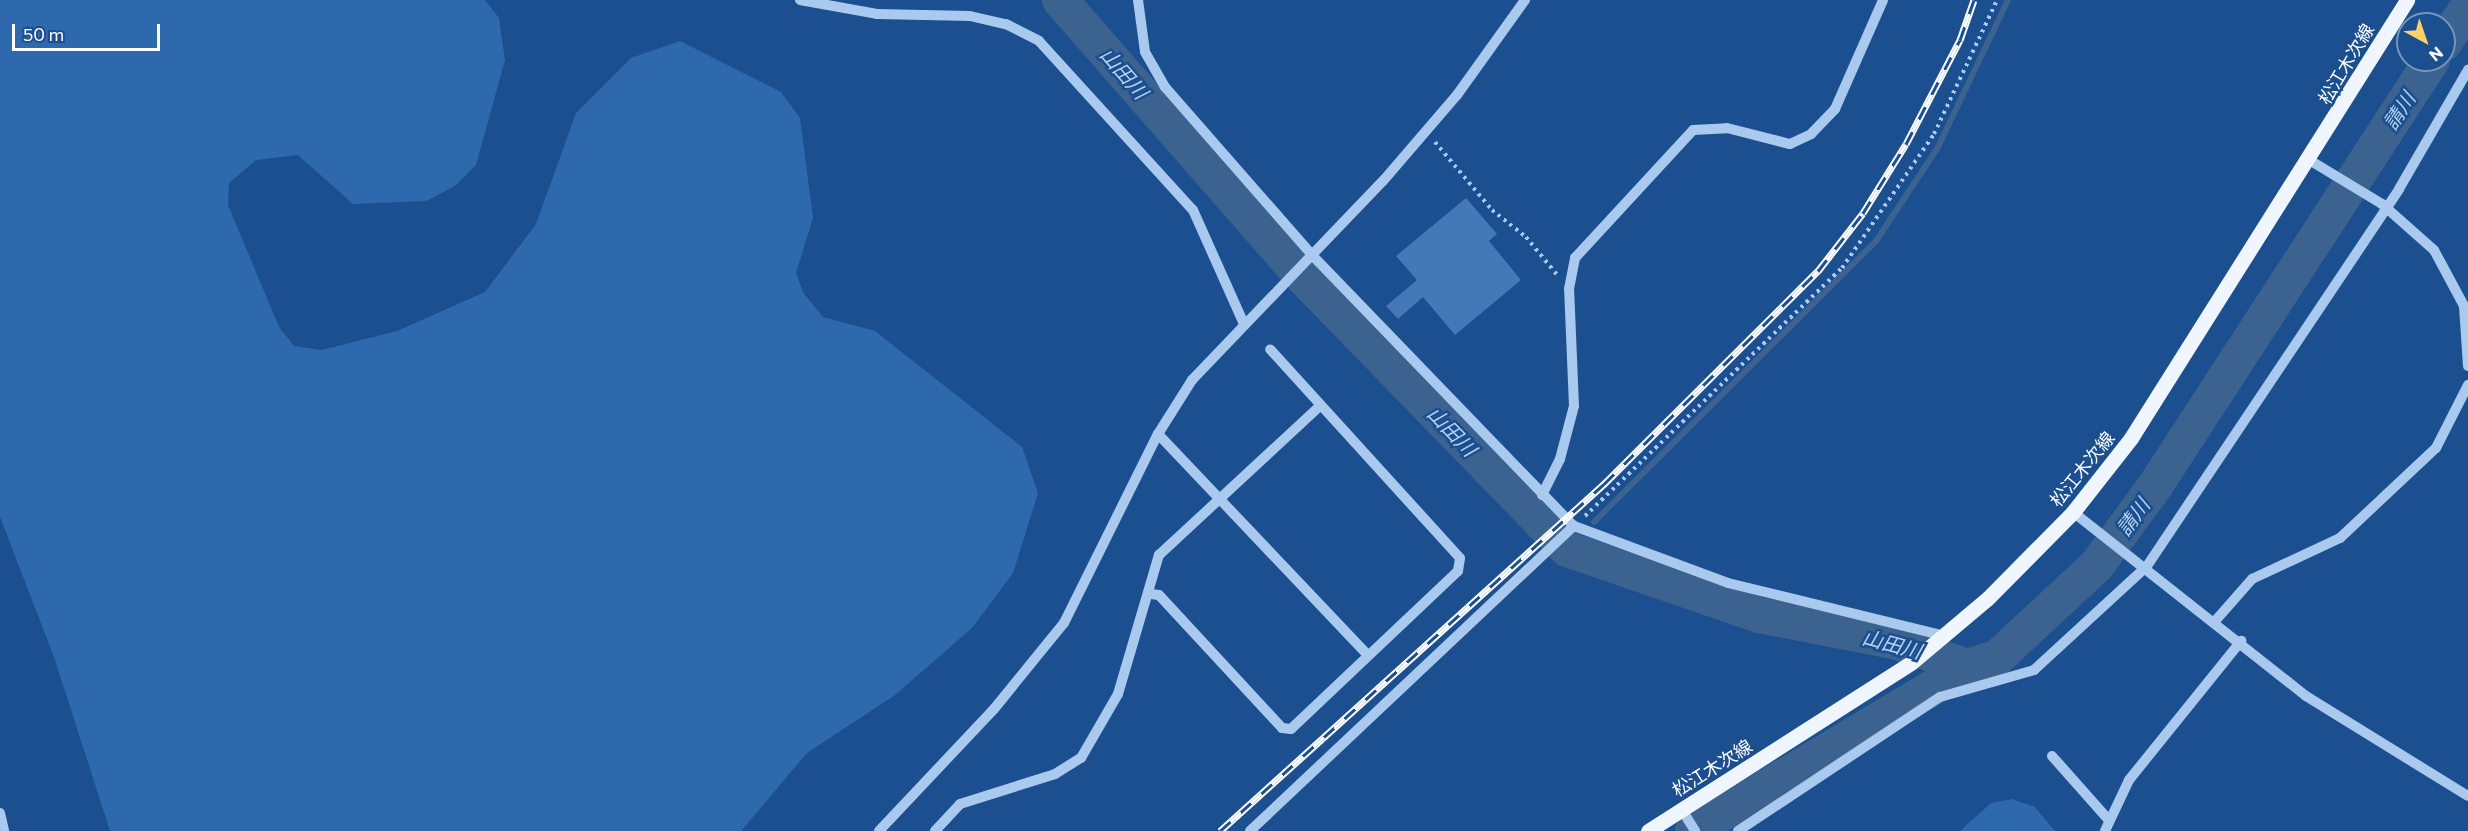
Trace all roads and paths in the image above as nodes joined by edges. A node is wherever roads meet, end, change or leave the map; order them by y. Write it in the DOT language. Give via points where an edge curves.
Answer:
graph roads {
  1 [pos="800,0"];
  2 [pos="1138,0"];
  3 [pos="1525,0"];
  4 [pos="1883,0"];
  5 [pos="1997,0"];
  6 [pos="2407,0"];
  7 [pos="2468,70"];
  8 [pos="1435,142"];
  9 [pos="2311,161"];
  10 [pos="2384,206"];
  11 [pos="1312,255"];
  12 [pos="1569,289"];
  13 [pos="2466,307"];
  14 [pos="1244,324"];
  15 [pos="1269,349"];
  16 [pos="2468,366"];
  17 [pos="2468,385"];
  18 [pos="1320,406"];
  19 [pos="1158,434"];
  20 [pos="1542,495"];
  21 [pos="1220,499"];
  22 [pos="2073,512"];
  23 [pos="1574,526"];
  24 [pos="2143,562"];
  25 [pos="1151,594"];
  26 [pos="2216,620"];
  27 [pos="1941,640"];
  28 [pos="2241,641"];
  29 [pos="1368,655"];
  30 [pos="2052,756"];
  31 [pos="2468,796"];
  32 [pos="0,813"];
  33 [pos="2107,818"];
  34 [pos="1689,821"];
  35 [pos="4,831"];
  36 [pos="879,831"];
  37 [pos="934,831"];
  38 [pos="1250,831"];
  39 [pos="1648,831"];
  40 [pos="1738,831"];
  41 [pos="2105,831"];
  1 -- 14 [label="street" via="876,14 970,16 1006,24 1039,41 1193,210"];
  2 -- 11 [label="street" via="1140,33 1154,71"];
  3 -- 11 [label="street" via="1457,95"];
  4 -- 12 [label="street" via="1836,109 1823,123 1790,144 1727,128 1693,130 1581,250 1571,268"];
  5 -- 23 [label="path" via="1934,134 1842,268"];
  6 -- 9 [label="main road, 松江木次線"];
  7 -- 10 [label="street"];
  8 -- 12 [label="path"];
  9 -- 10 [label="street"];
  9 -- 22 [label="main road, 松江木次線" via="2131,438"];
  10 -- 13 [label="street" via="2434,250"];
  10 -- 24 [label="street"];
  11 -- 14 [label="street"];
  11 -- 20 [label="street"];
  12 -- 20 [label="street" via="1574,406 1560,459"];
  13 -- 16 [label="street"];
  14 -- 19 [label="street" via="1192,380"];
  15 -- 18 [label="street"];
  17 -- 26 [label="street" via="2452,426 2436,447 2340,538 2252,579"];
  18 -- 21 [label="street"];
  18 -- 29 [label="street" via="1460,558 1458,571"];
  19 -- 21 [label="street"];
  19 -- 36 [label="street" via="1064,623 994,709"];
  20 -- 23 [label="street"];
  21 -- 25 [label="street" via="1159,555"];
  21 -- 29 [label="street"];
  22 -- 24 [label="street"];
  22 -- 27 [label="main road, 松江木次線"];
  23 -- 27 [label="street" via="1728,583"];
  23 -- 38 [label="street"];
  24 -- 26 [label="street"];
  24 -- 40 [label="street" via="2034,670 1940,697"];
  25 -- 29 [label="street" via="1159,595 1282,728 1291,729"];
  25 -- 37 [label="street" via="1118,694 1081,758 1055,774 960,804"];
  26 -- 28 [label="street"];
  27 -- 34 [label="main road, 松江木次線"];
  28 -- 31 [label="street" via="2355,731"];
  28 -- 33 [label="street" via="2139,766"];
  30 -- 33 [label="street"];
  32 -- 35 [label="street"];
  33 -- 41 [label="street"];
  34 -- 39 [label="main road, 松江木次線"];
}
